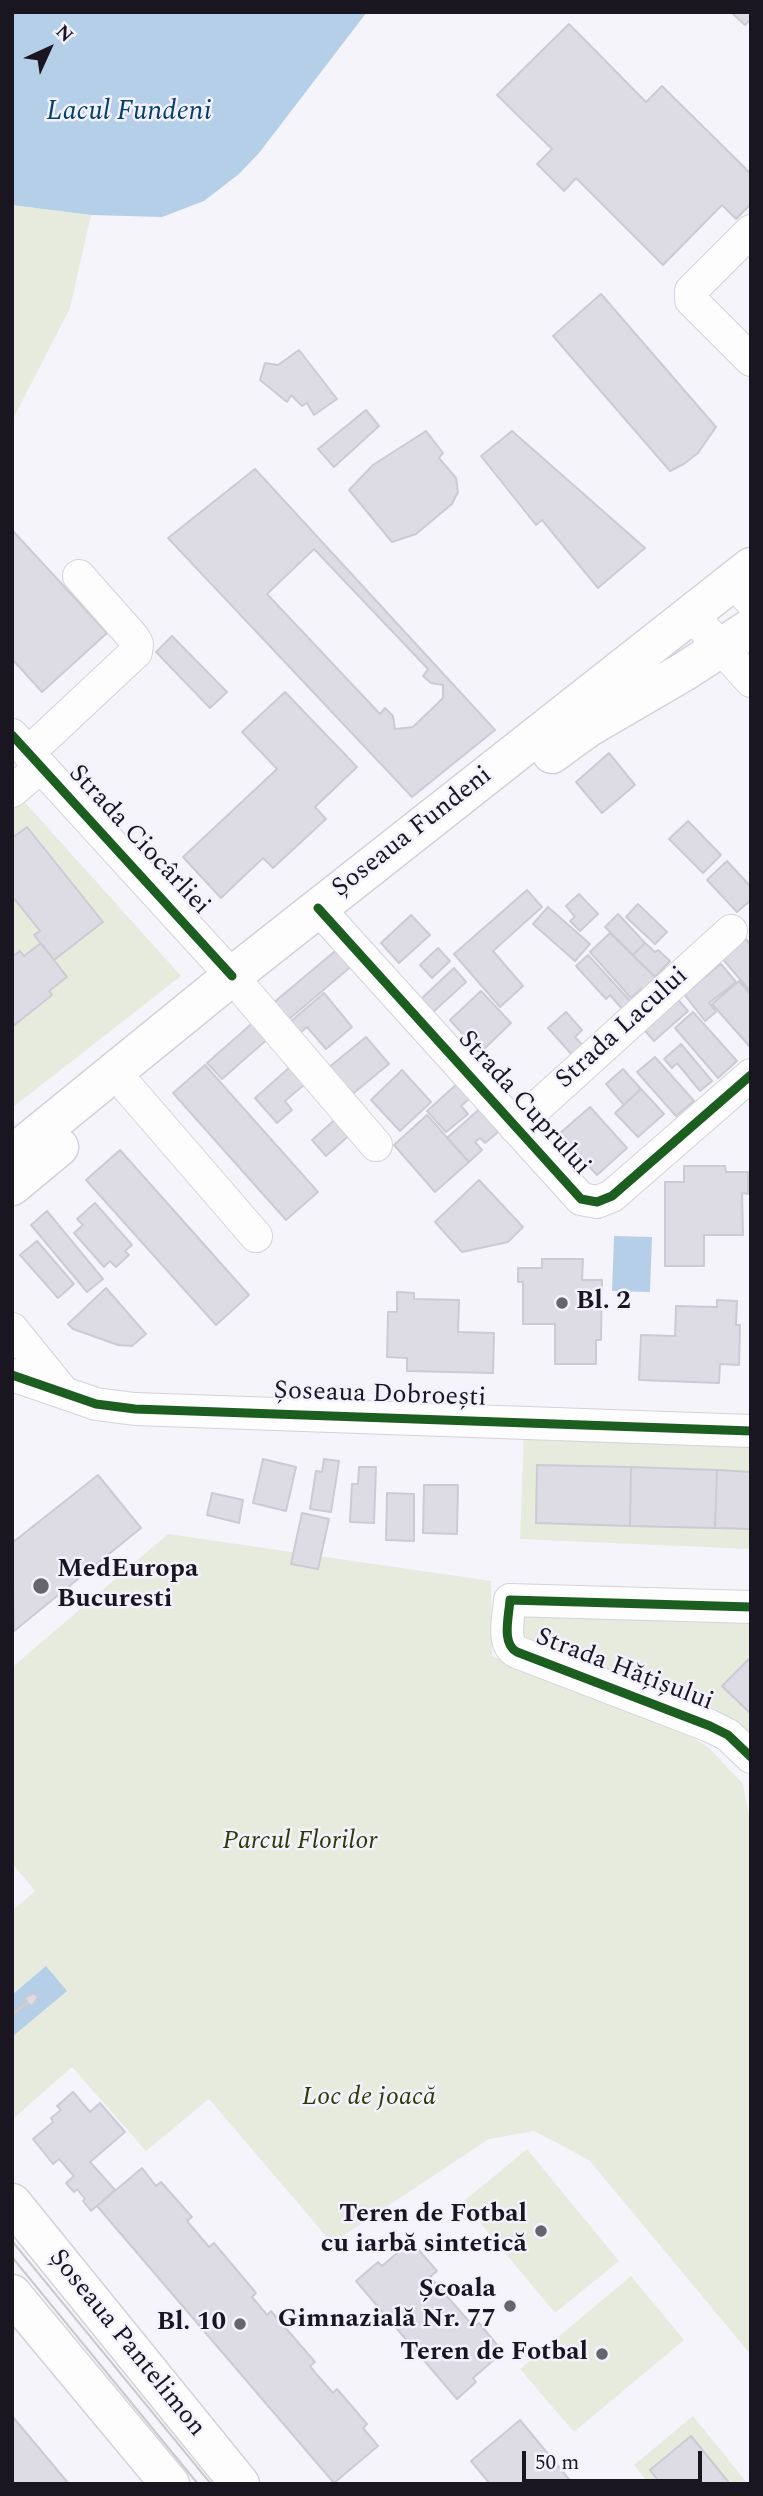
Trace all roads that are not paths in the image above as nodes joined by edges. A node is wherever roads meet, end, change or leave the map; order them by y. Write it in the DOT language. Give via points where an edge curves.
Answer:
graph roads {
  1 [pos="751,232"];
  2 [pos="751,360"];
  3 [pos="79,576"];
  4 [pos="745,583"];
  5 [pos="691,614"];
  6 [pos="736,638"];
  7 [pos="751,681"];
  8 [pos="27,752"];
  9 [pos="12,791"];
  10 [pos="325,917"];
  11 [pos="731,931"];
  12 [pos="240,985"];
  13 [pos="751,1075"];
  14 [pos="130,1090"];
  15 [pos="515,1127"];
  16 [pos="376,1145"];
  17 [pos="12,1155"];
  18 [pos="12,1186"];
  19 [pos="256,1236"];
  20 [pos="12,1329"];
  21 [pos="12,1375"];
  22 [pos="64,1393"];
  23 [pos="751,1431"];
  24 [pos="751,1607"];
  25 [pos="751,1757"];
  26 [pos="12,2203"];
  27 [pos="12,2294"];
  28 [pos="170,2484"];
  29 [pos="240,2484"];
  1 -- 2 [label="street" via="690,295"];
  3 -- 8 [label="street" via="133,637 136,652"];
  4 -- 5 [label="main road, Șoseaua Fundeni"];
  5 -- 6 [label="street"];
  5 -- 10 [label="main road, Șoseaua Fundeni"];
  6 -- 7 [label="street"];
  6 -- 10 [label="main road, Șoseaua Fundeni" via="576,736"];
  8 -- 9 [label="street"];
  8 -- 12 [label="street, Strada Ciocârliei"];
  10 -- 12 [label="main road, Șoseaua Fundeni"];
  10 -- 15 [label="street, Strada Cuprului"];
  11 -- 15 [label="street, Strada Lacului"];
  12 -- 14 [label="main road, Șoseaua Fundeni"];
  12 -- 16 [label="street, Strada Ciocârliei"];
  12 -- 17 [label="main road, Șoseaua Fundeni"];
  13 -- 15 [label="street, Strada Cuprului" via="612,1196 597,1202 581,1199"];
  14 -- 18 [label="main road, Șoseaua Fundeni"];
  14 -- 19 [label="street"];
  20 -- 22 [label="street"];
  21 -- 22 [label="street, Șoseaua Dobroești"];
  22 -- 23 [label="street, Șoseaua Dobroești" via="96,1404 135,1409"];
  24 -- 25 [label="street, Strada Hățișului" via="510,1600 508,1642 517,1652 710,1726 728,1735"];
  26 -- 29 [label="main road, Șoseaua Pantelimon"];
  27 -- 28 [label="main road, Șoseaua Pantelimon"];
}
